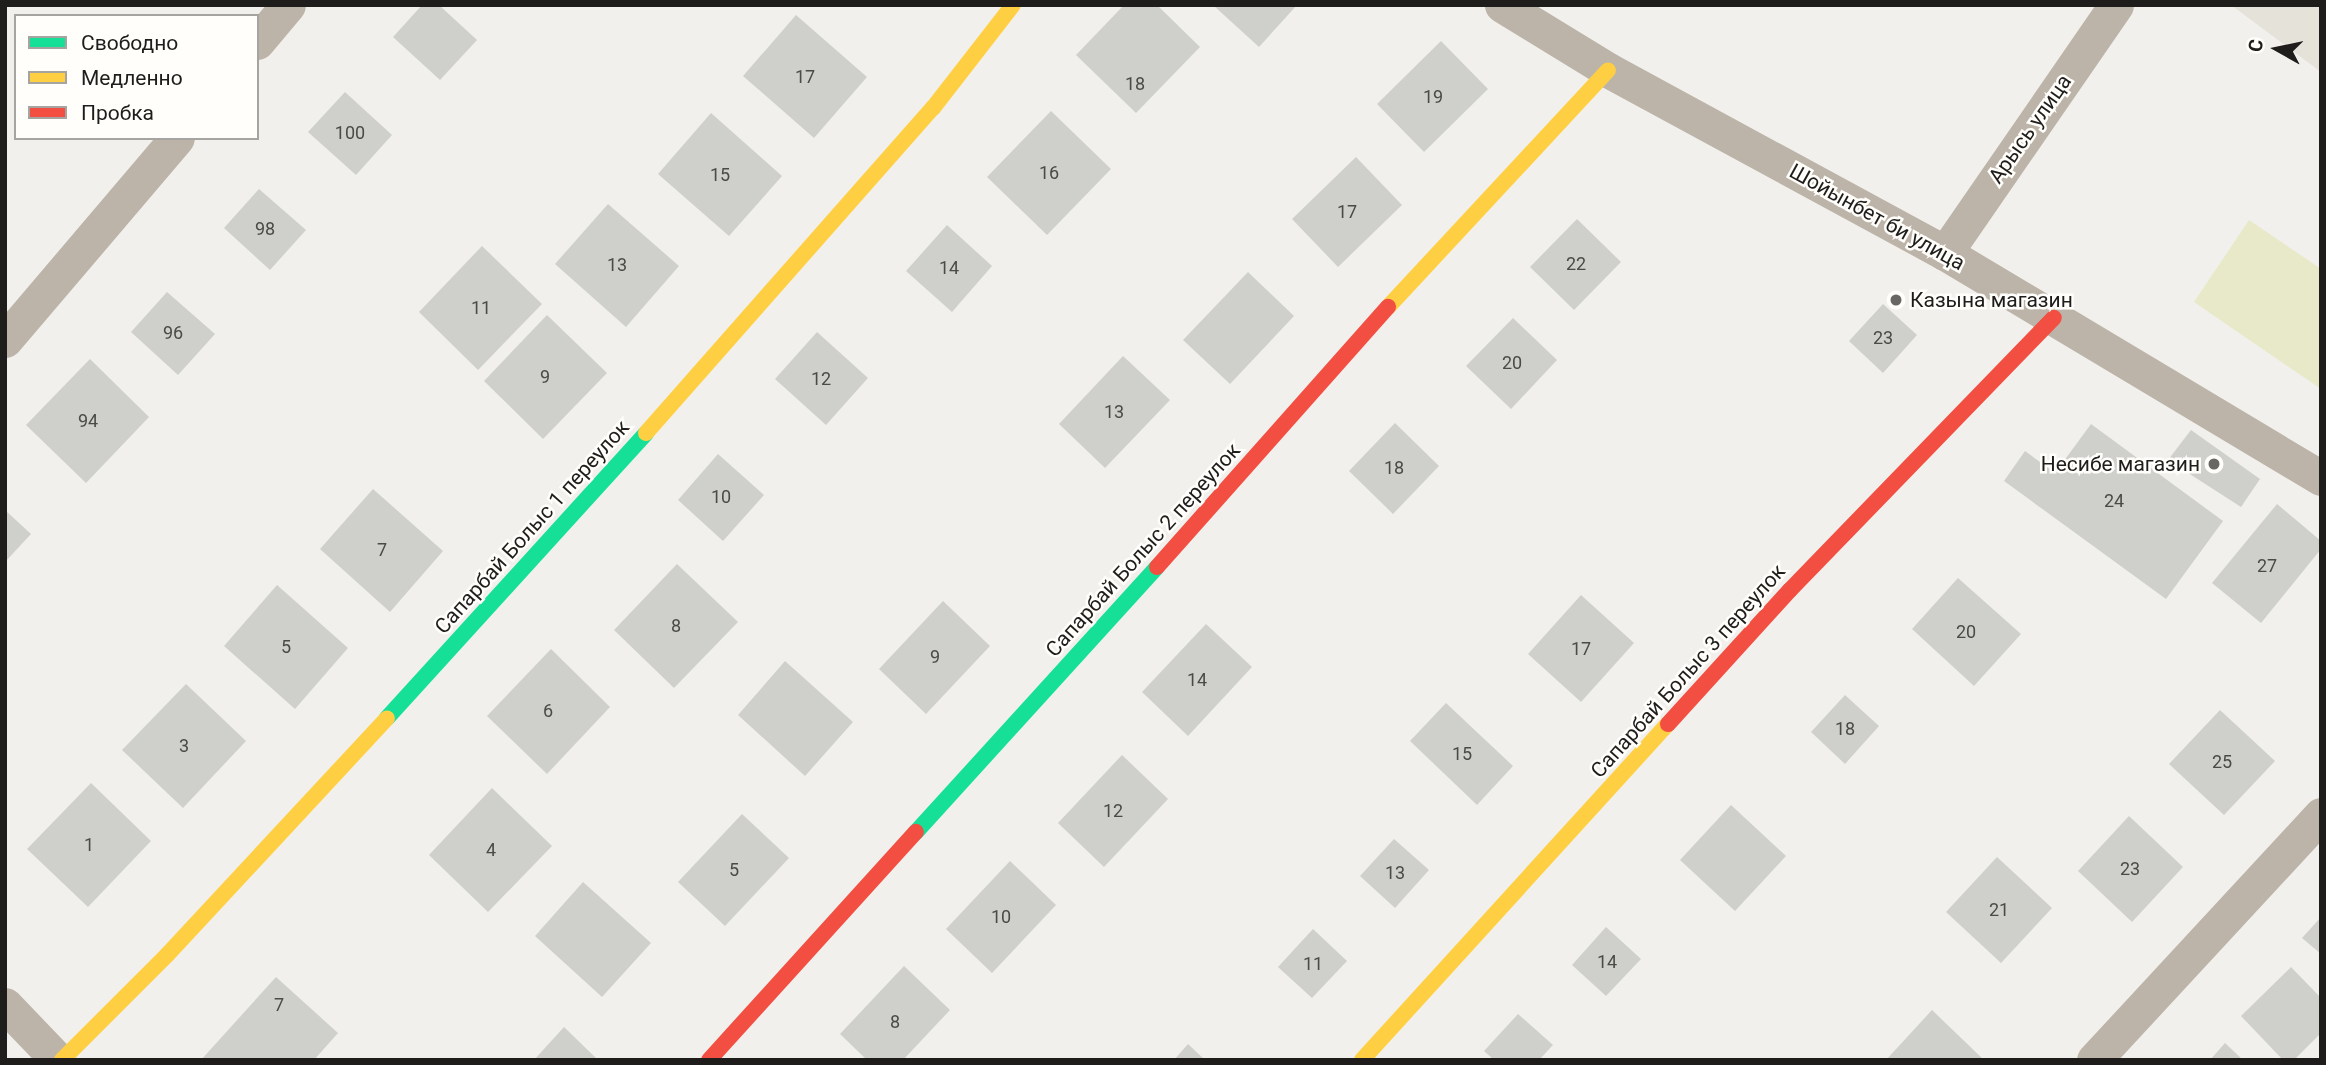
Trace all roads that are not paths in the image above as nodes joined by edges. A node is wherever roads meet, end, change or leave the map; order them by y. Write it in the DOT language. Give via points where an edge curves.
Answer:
graph roads {
  1 [pos="288,5"];
  2 [pos="1013,5"];
  3 [pos="1502,5"];
  4 [pos="2116,5"];
  5 [pos="259,40"];
  6 [pos="1608,70"];
  7 [pos="175,140"];
  8 [pos="1945,253"];
  9 [pos="2054,318"];
  10 [pos="5,340"];
  11 [pos="2321,478"];
  12 [pos="2321,816"];
  13 [pos="5,1006"];
  14 [pos="60,1060"];
  15 [pos="709,1060"];
  16 [pos="1362,1060"];
  17 [pos="2094,1060"];
  1 -- 5 [label="street"];
  2 -- 14 [label="street, Сапарбай Болыс 1 переулок" via="933,108 556,535 167,956"];
  3 -- 6 [label="street, Шойынбет би улица"];
  4 -- 8 [label="street, Арысь улица"];
  6 -- 8 [label="street, Шойынбет би улица"];
  6 -- 15 [label="street, Сапарбай Болыс 2 переулок" via="1337,362 1298,411"];
  7 -- 10 [label="street"];
  8 -- 9 [label="street, Шойынбет би улица"];
  9 -- 11 [label="street, Шойынбет би улица"];
  9 -- 16 [label="street, Сапарбай Болыс 3 переулок" via="1790,590"];
  12 -- 17 [label="street"];
  13 -- 14 [label="street"];
}
